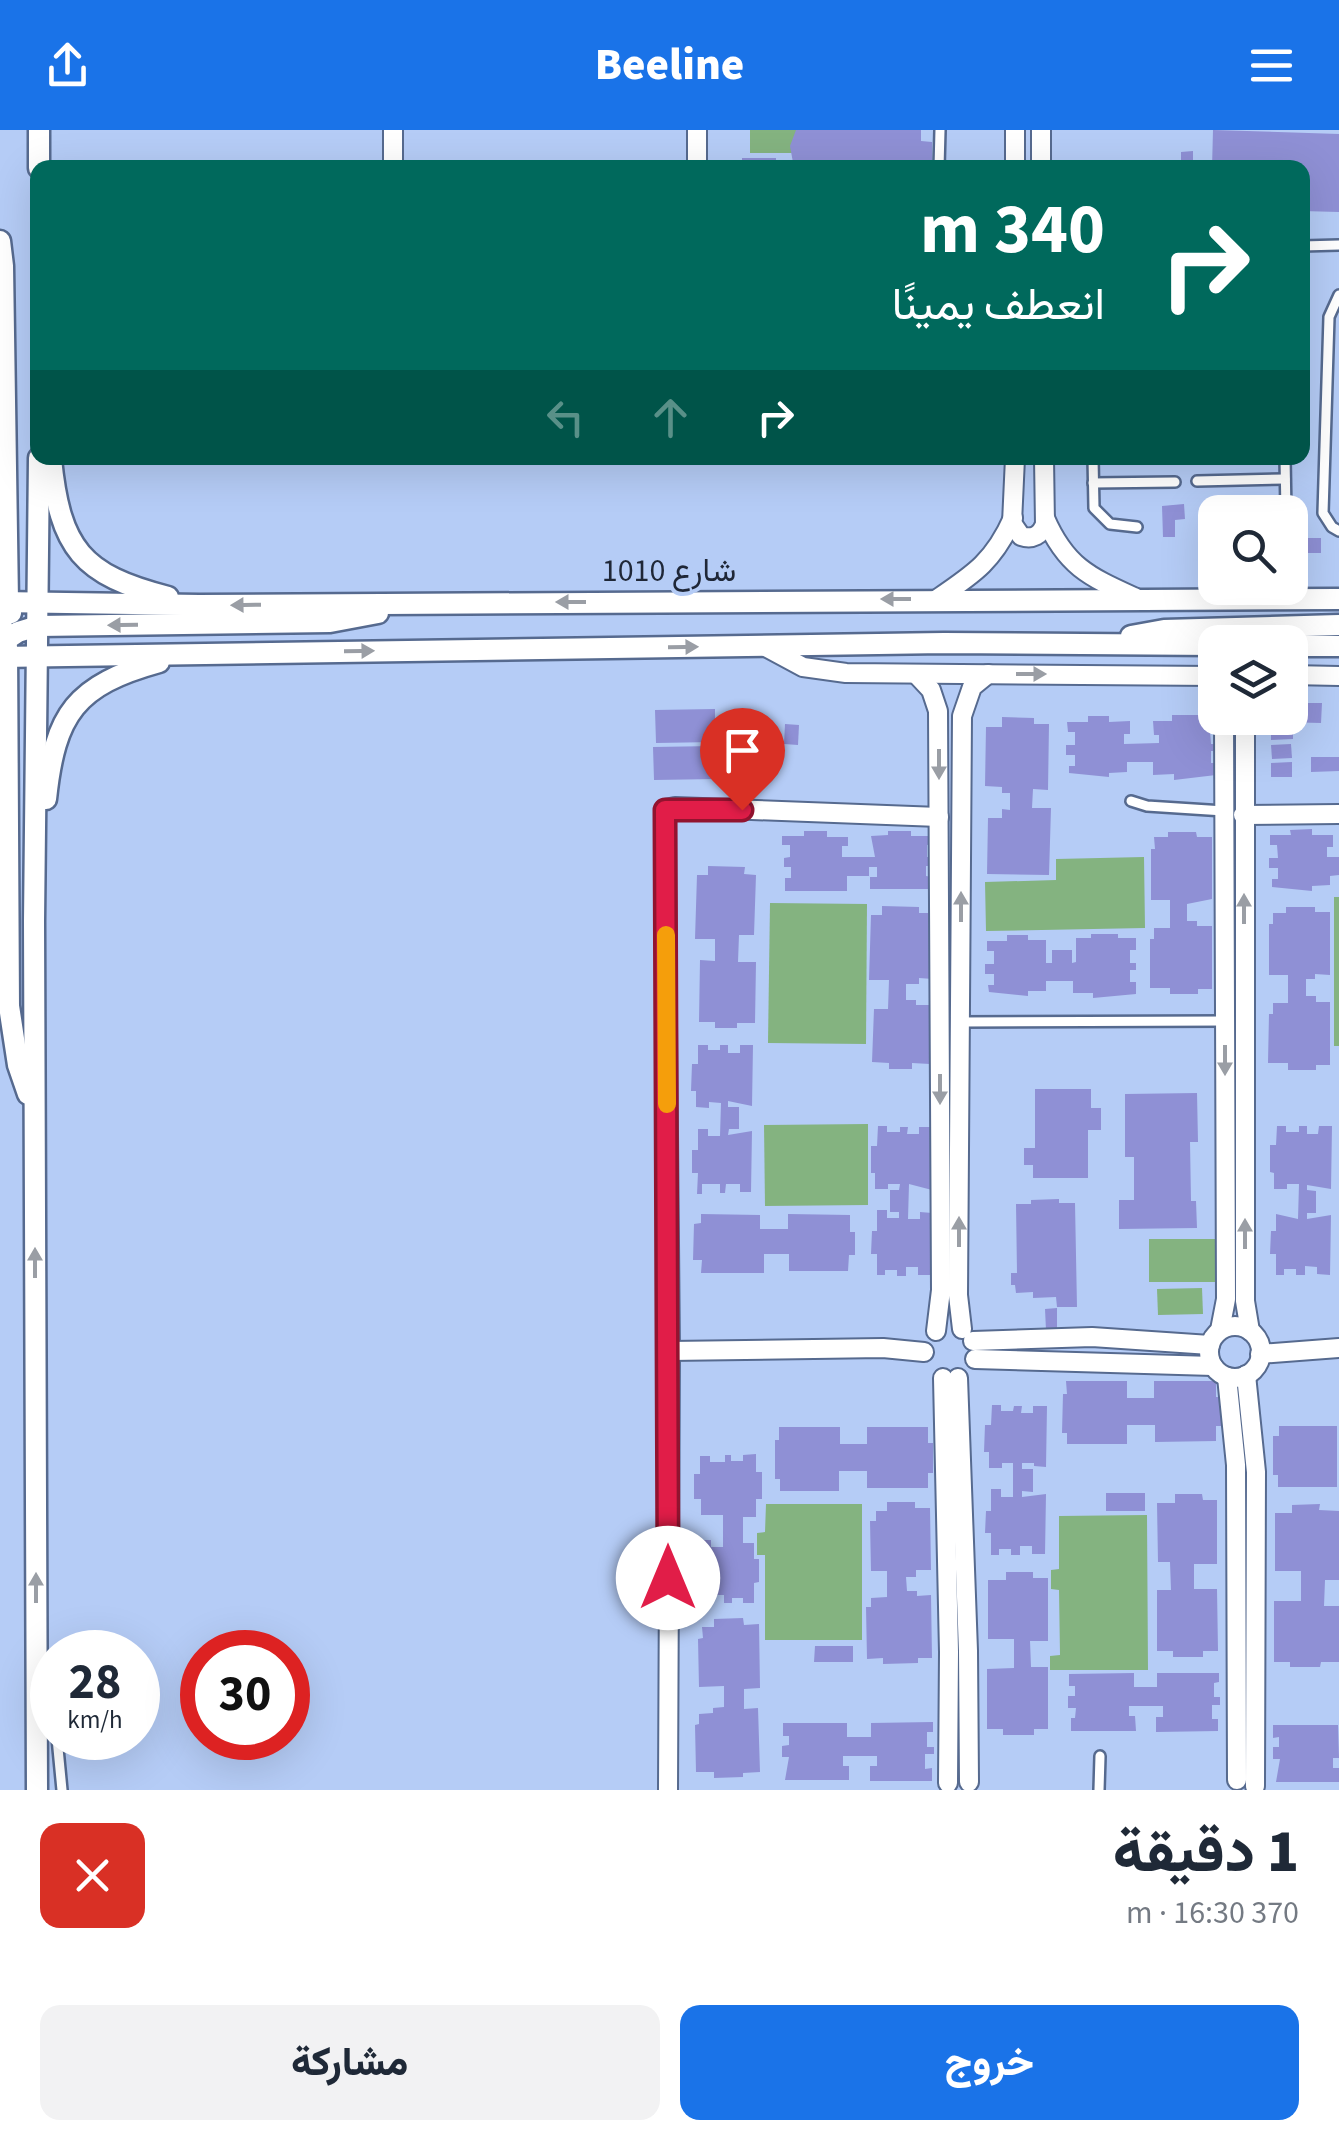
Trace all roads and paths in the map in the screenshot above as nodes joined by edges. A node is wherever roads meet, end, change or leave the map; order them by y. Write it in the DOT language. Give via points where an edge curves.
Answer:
graph roads {
  1 [pos="40,130"];
  2 [pos="393,130"];
  3 [pos="697,130"];
  4 [pos="940,130"];
  5 [pos="1014,130"];
  6 [pos="1041,130"];
  7 [pos="40,160"];
  8 [pos="393,160"];
  9 [pos="697,160"];
  10 [pos="940,160"];
  11 [pos="1015,160"];
  12 [pos="1041,160"];
  13 [pos="0,241"];
  14 [pos="1310,246"];
  15 [pos="1339,246"];
  16 [pos="1339,296"];
  17 [pos="39,465"];
  18 [pos="51,465"];
  19 [pos="1015,465"];
  20 [pos="1044,465"];
  21 [pos="1093,465"];
  22 [pos="1285,465"];
  23 [pos="1285,479"];
  24 [pos="1197,481"];
  25 [pos="1175,482"];
  26 [pos="1093,483"];
  27 [pos="1285,495"];
  28 [pos="1013,518"];
  29 [pos="1045,518"];
  30 [pos="1138,528"];
  31 [pos="1339,531"];
  32 [pos="1136,598"];
  33 [pos="1339,598"];
  34 [pos="937,599"];
  35 [pos="39,602"];
  36 [pos="429,603"];
  37 [pos="199,605"];
  38 [pos="1339,624"];
  39 [pos="8,629"];
  40 [pos="1106,644"];
  41 [pos="1198,645"];
  42 [pos="764,646"];
  43 [pos="1308,646"];
  44 [pos="1339,646"];
  45 [pos="191,653"];
  46 [pos="38,658"];
  47 [pos="916,674"];
  48 [pos="988,674"];
  49 [pos="1308,676"];
  50 [pos="1339,676"];
  51 [pos="1198,681"];
  52 [pos="938,722"];
  53 [pos="962,725"];
  54 [pos="1232,735"];
  55 [pos="1236,735"];
  56 [pos="1131,801"];
  57 [pos="1224,811"];
  58 [pos="1339,814"];
  59 [pos="1244,815"];
  60 [pos="939,817"];
  61 [pos="34,921"];
  62 [pos="1224,1021"];
  63 [pos="960,1022"];
  64 [pos="35,1115"];
  65 [pos="936,1331"];
  66 [pos="1250,1331"];
  67 [pos="1215,1338"];
  68 [pos="970,1343"];
  69 [pos="1339,1348"];
  70 [pos="670,1351"];
  71 [pos="924,1352"];
  72 [pos="1260,1354"];
  73 [pos="1229,1372"];
  74 [pos="951,1378"];
  75 [pos="36,1630"];
  76 [pos="1100,1756"];
  77 [pos="37,1760"];
  78 [pos="59,1760"];
  79 [pos="945,1786"];
  80 [pos="973,1786"];
  81 [pos="1243,1786"];
  82 [pos="37,1790"];
  83 [pos="62,1790"];
  84 [pos="668,1790"];
  85 [pos="1099,1790"];
  1 -- 7 [label="street"];
  2 -- 8 [label="street"];
  3 -- 9 [label="street"];
  4 -- 10 [label="lane"];
  5 -- 11 [label="street"];
  6 -- 12 [label="street"];
  13 -- 39 [label="street"];
  14 -- 15 [label="lane"];
  16 -- 31 [label="lane" via="1328,317 1322,513"];
  17 -- 35 [label="street"];
  18 -- 37 [label="street" via="58,510 93,568 124,585"];
  19 -- 28 [label="street"];
  20 -- 29 [label="street"];
  21 -- 26 [label="lane"];
  22 -- 23 [label="lane"];
  23 -- 24 [label="lane"];
  23 -- 27 [label="lane"];
  25 -- 26 [label="lane"];
  26 -- 30 [label="lane" via="1098,514 1110,524"];
  28 -- 29 [label="street" via="1026,538 1040,533"];
  28 -- 34 [label="street" via="990,560"];
  29 -- 32 [label="street" via="1069,560"];
  32 -- 33 [label="street, شارع 1010"];
  32 -- 34 [label="street, شارع 1010"];
  34 -- 36 [label="street, شارع 1010, one-way"];
  35 -- 37 [label="street, شارع 1010"];
  35 -- 39 [label="street"];
  36 -- 37 [label="street, شارع 1010, one-way"];
  36 -- 39 [label="street, one-way" via="330,622"];
  38 -- 40 [label="street" via="1164,630"];
  39 -- 46 [label="street"];
  39 -- 46 [label="street"];
  39 -- 64 [label="street" via="9,1006"];
  40 -- 41 [label="street"];
  40 -- 42 [label="street"];
  45 -- 42 [label="street, one-way"];
  42 -- 47 [label="street" via="824,672"];
  43 -- 44 [label="street"];
  45 -- 46 [label="street"];
  45 -- 61 [label="street" via="115,674 68,715 47,791"];
  46 -- 61 [label="street"];
  47 -- 48 [label="street"];
  47 -- 52 [label="street" via="936,700"];
  48 -- 51 [label="street, one-way"];
  48 -- 53 [label="street" via="966,696"];
  49 -- 50 [label="street"];
  52 -- 53 [label="street" via="951,716"];
  52 -- 60 [label="street, one-way"];
  63 -- 53 [label="street, one-way"];
  54 -- 57 [label="street"];
  55 -- 59 [label="street"];
  56 -- 57 [label="lane"];
  57 -- 62 [label="street"];
  58 -- 59 [label="street"];
  66 -- 59 [label="street, one-way"];
  60 -- 65 [label="street, one-way"];
  60 -- 70 [label="street" via="665,810"];
  61 -- 64 [label="street"];
  62 -- 63 [label="lane"];
  62 -- 67 [label="street, one-way" via="1226,1298"];
  68 -- 63 [label="street, one-way" via="958,1307"];
  75 -- 64 [label="street, one-way"];
  65 -- 68 [label="street" via="953,1327"];
  65 -- 71 [label="street"];
  66 -- 67 [label="street" via="1234,1326"];
  66 -- 72 [label="street"];
  67 -- 68 [label="street"];
  67 -- 73 [label="street" via="1209,1356"];
  68 -- 73 [label="street"];
  68 -- 74 [label="street" via="969,1370"];
  69 -- 72 [label="street"];
  70 -- 71 [label="street"];
  70 -- 84 [label="street"];
  71 -- 74 [label="street" via="928,1366"];
  72 -- 73 [label="street" via="1256,1366"];
  73 -- 81 [label="street" via="1256,1472"];
  74 -- 79 [label="street"];
  74 -- 80 [label="street"];
  76 -- 85 [label="lane"];
  77 -- 82 [label="street"];
  78 -- 83 [label="lane"];
  79 -- 80 [label="street" via="959,1779"];
}
